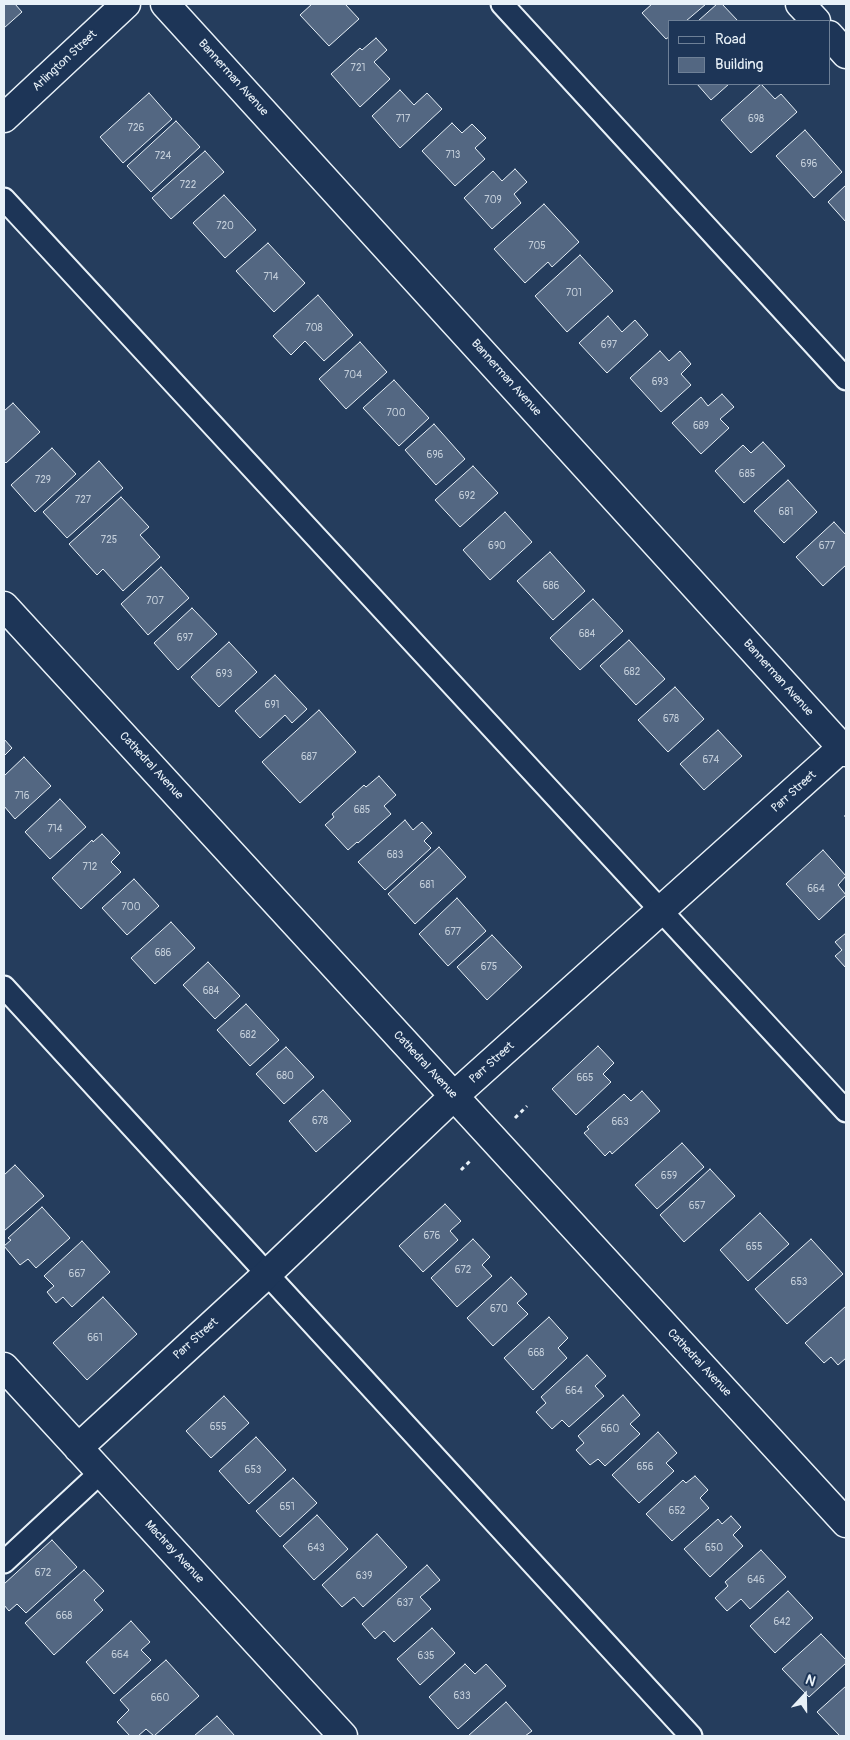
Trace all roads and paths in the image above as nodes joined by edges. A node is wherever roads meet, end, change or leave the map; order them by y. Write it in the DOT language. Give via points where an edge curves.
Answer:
graph roads {
  1 [pos="126,4"];
  2 [pos="165,4"];
  3 [pos="502,4"];
  4 [pos="800,4"];
  5 [pos="815,20"];
  6 [pos="830,36"];
  7 [pos="846,54"];
  8 [pos="4,118"];
  9 [pos="4,199"];
  10 [pos="846,379"];
  11 [pos="4,606"];
  12 [pos="845,748"];
  13 [pos="662,911"];
  14 [pos="4,987"];
  15 [pos="454,1096"];
  16 [pos="846,1111"];
  17 [pos="266,1274"];
  18 [pos="4,1367"];
  19 [pos="78,1448"];
  20 [pos="101,1472"];
  21 [pos="846,1523"];
  22 [pos="4,1562"];
  23 [pos="343,1736"];
  24 [pos="691,1736"];
  1 -- 8 [label="street, Arlington Street"];
  2 -- 12 [label="street, Bannerman Avenue"];
  3 -- 10 [label="lane"];
  4 -- 5 [label="street"];
  6 -- 7 [label="street"];
  9 -- 13 [label="lane"];
  11 -- 15 [label="street, Cathedral Avenue"];
  12 -- 13 [label="street, Parr Street"];
  13 -- 15 [label="street, Parr Street"];
  13 -- 16 [label="lane"];
  14 -- 17 [label="lane"];
  15 -- 17 [label="street, Parr Street"];
  15 -- 21 [label="street, Cathedral Avenue"];
  17 -- 19 [label="street, Parr Street"];
  17 -- 24 [label="lane"];
  18 -- 19 [label="street, Machray Avenue"];
  19 -- 20 [label="street, Machray Avenue"];
  20 -- 22 [label="lane"];
  20 -- 23 [label="street, Machray Avenue"];
}
